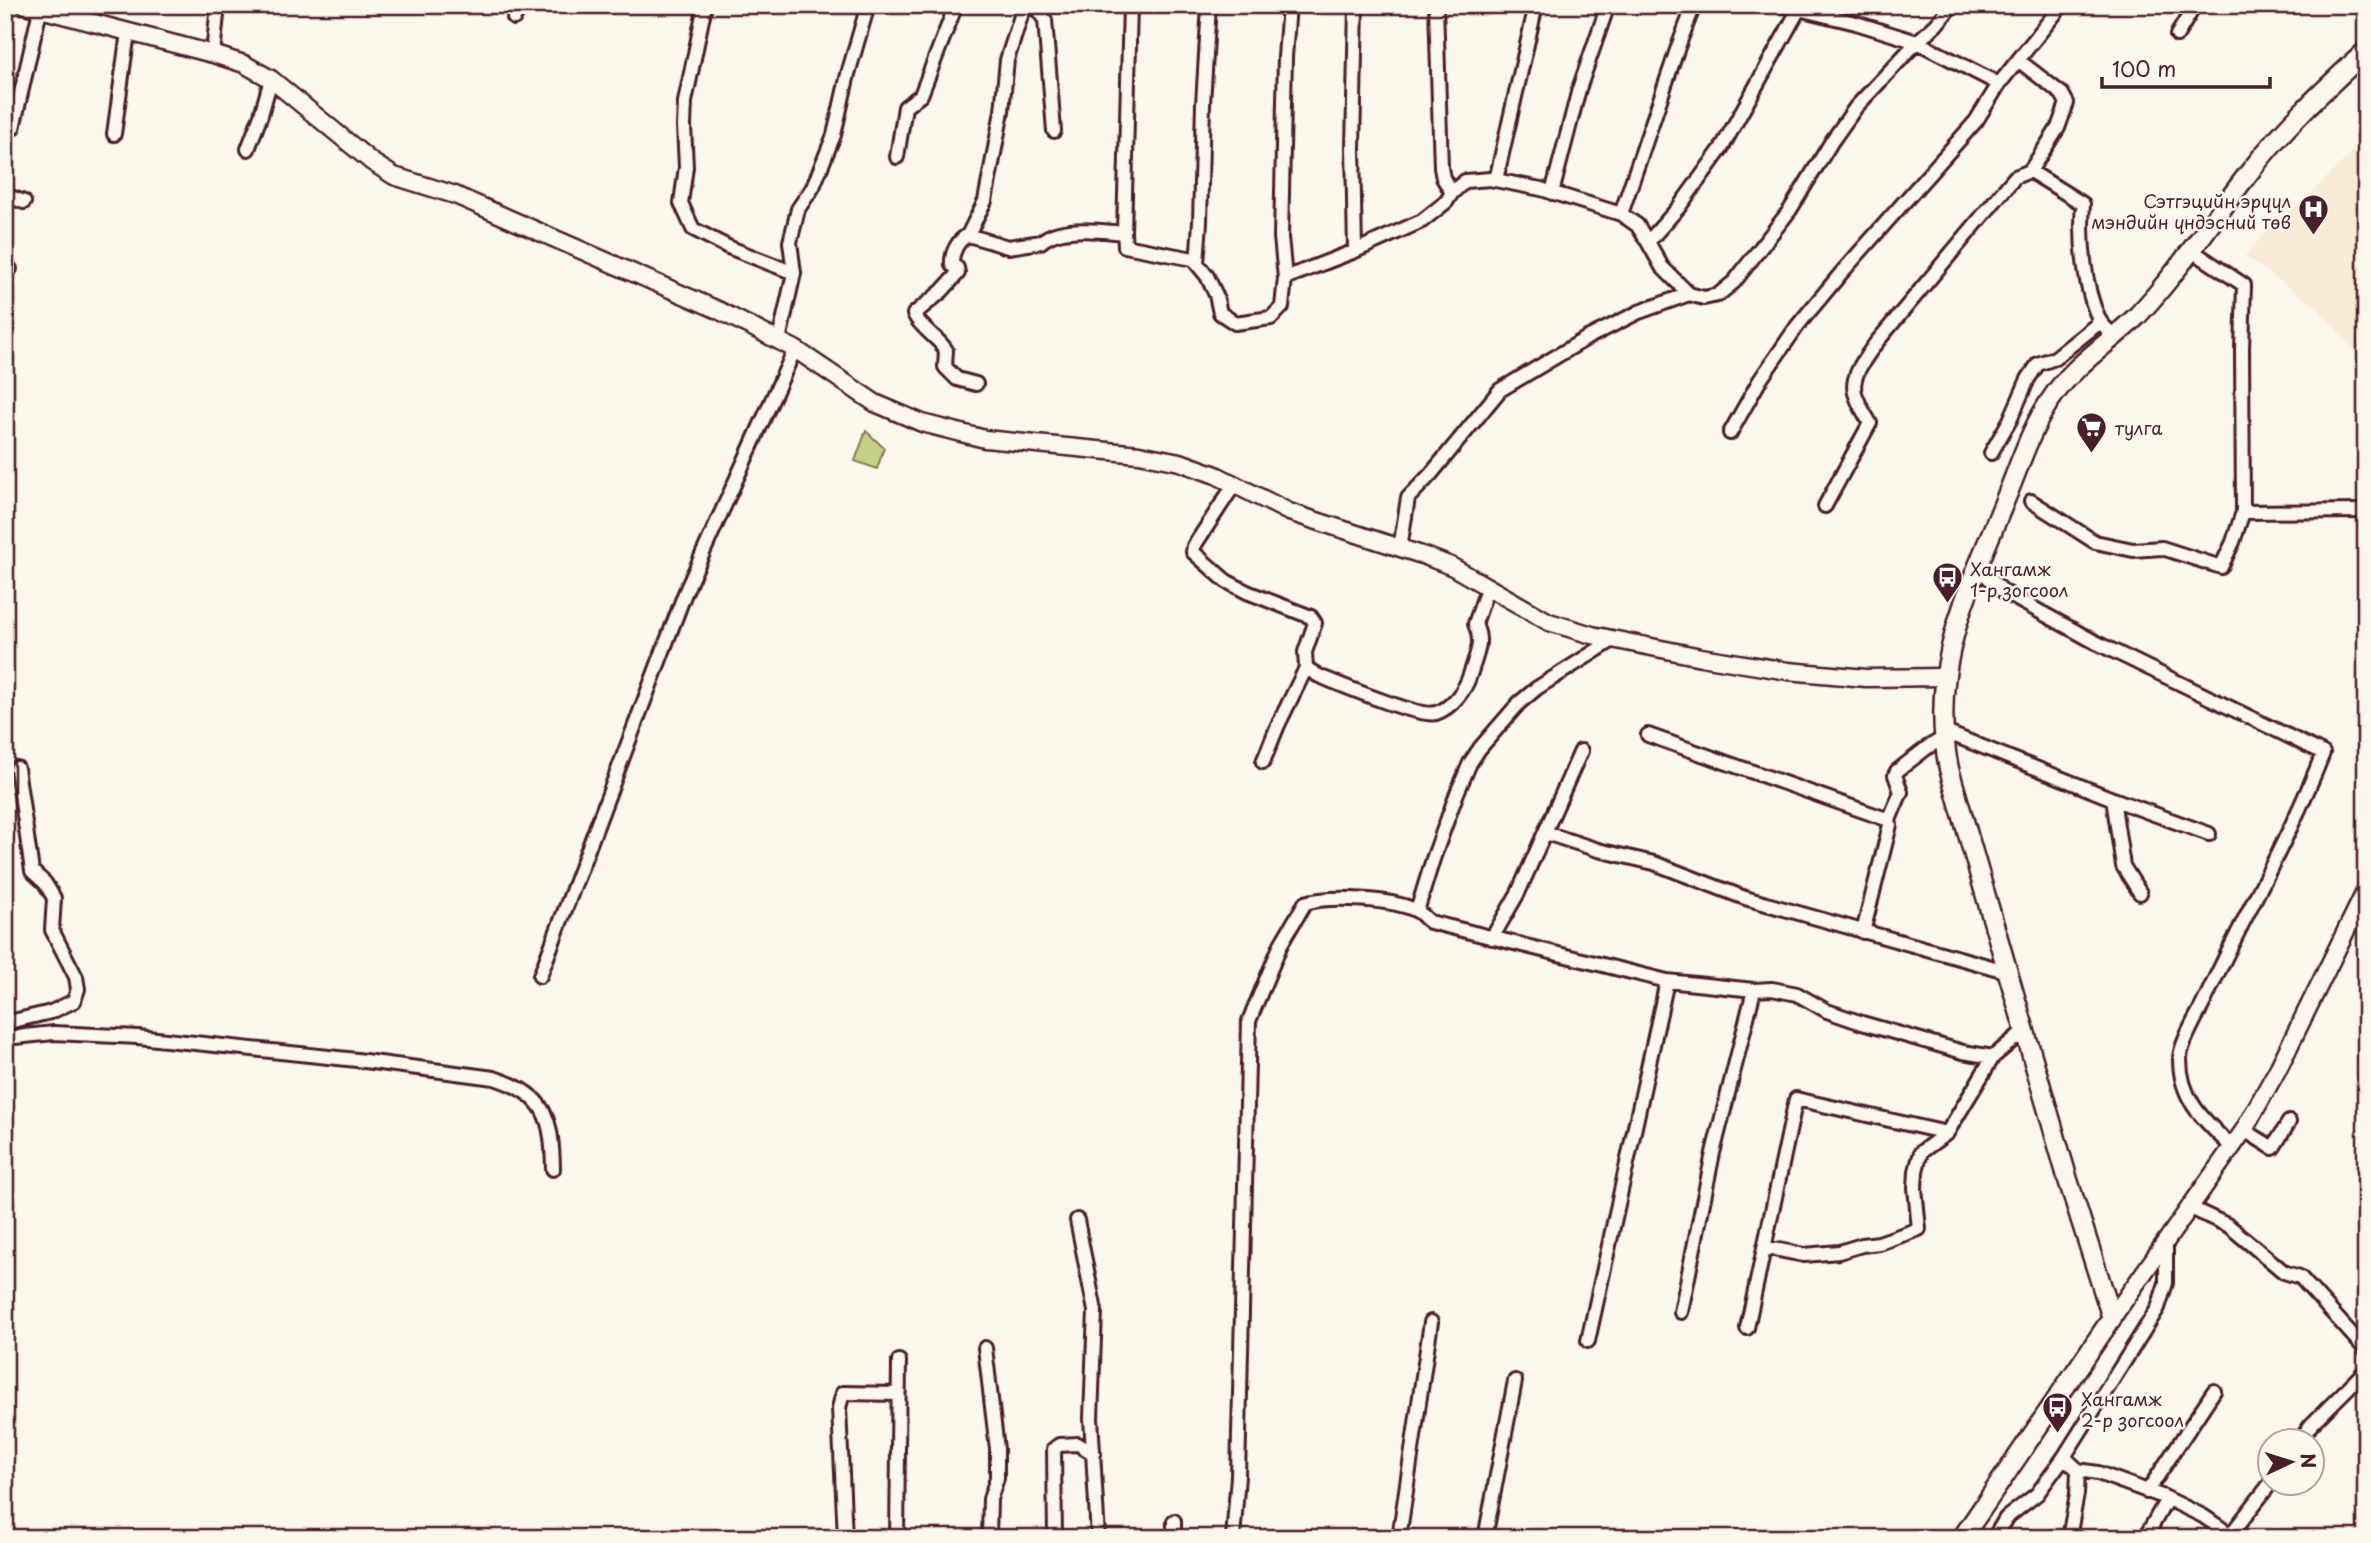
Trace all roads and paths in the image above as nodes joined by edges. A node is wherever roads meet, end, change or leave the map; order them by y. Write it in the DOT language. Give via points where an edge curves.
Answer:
graph roads {
  1 [pos="218,5"];
  2 [pos="523,5"];
  3 [pos="705,5"];
  4 [pos="868,5"];
  5 [pos="956,5"];
  6 [pos="1027,5"];
  7 [pos="1034,5"];
  8 [pos="1130,5"];
  9 [pos="1209,5"];
  10 [pos="1289,5"];
  11 [pos="1356,5"];
  12 [pos="1436,5"];
  13 [pos="1536,5"];
  14 [pos="1608,5"];
  15 [pos="1694,5"];
  16 [pos="1782,5"];
  17 [pos="1952,5"];
  18 [pos="2062,5"];
  19 [pos="2195,5"];
  20 [pos="32,8"];
  21 [pos="1799,9"];
  22 [pos="514,18"];
  23 [pos="128,32"];
  24 [pos="2177,35"];
  25 [pos="1917,42"];
  26 [pos="2366,51"];
  27 [pos="213,54"];
  28 [pos="2018,60"];
  29 [pos="271,79"];
  30 [pos="2000,84"];
  31 [pos="13,128"];
  32 [pos="1054,131"];
  33 [pos="114,134"];
  34 [pos="248,149"];
  35 [pos="897,157"];
  36 [pos="2030,171"];
  37 [pos="1496,180"];
  38 [pos="1451,193"];
  39 [pos="1552,193"];
  40 [pos="5,195"];
  41 [pos="24,202"];
  42 [pos="1621,214"];
  43 [pos="1124,233"];
  44 [pos="968,235"];
  45 [pos="1648,242"];
  46 [pos="2191,250"];
  47 [pos="1355,251"];
  48 [pos="1197,264"];
  49 [pos="794,273"];
  50 [pos="1285,278"];
  51 [pos="1689,293"];
  52 [pos="2100,322"];
  53 [pos="2115,335"];
  54 [pos="779,340"];
  55 [pos="795,349"];
  56 [pos="976,384"];
  57 [pos="1730,433"];
  58 [pos="1991,453"];
  59 [pos="1234,485"];
  60 [pos="2031,501"];
  61 [pos="1825,506"];
  62 [pos="2366,511"];
  63 [pos="2243,512"];
  64 [pos="1400,548"];
  65 [pos="1977,568"];
  66 [pos="1488,586"];
  67 [pos="1612,640"];
  68 [pos="1306,668"];
  69 [pos="1944,677"];
  70 [pos="1943,735"];
  71 [pos="1648,736"];
  72 [pos="1581,751"];
  73 [pos="1263,762"];
  74 [pos="17,768"];
  75 [pos="2113,799"];
  76 [pos="1889,820"];
  77 [pos="1546,833"];
  78 [pos="2209,834"];
  79 [pos="2366,890"];
  80 [pos="2140,893"];
  81 [pos="1417,911"];
  82 [pos="2360,918"];
  83 [pos="1863,932"];
  84 [pos="1492,938"];
  85 [pos="2009,972"];
  86 [pos="540,976"];
  87 [pos="1667,981"];
  88 [pos="1754,990"];
  89 [pos="5,1023"];
  90 [pos="2025,1030"];
  91 [pos="5,1038"];
  92 [pos="1993,1057"];
  93 [pos="2288,1122"];
  94 [pos="2244,1130"];
  95 [pos="1947,1133"];
  96 [pos="2233,1148"];
  97 [pos="553,1169"];
  98 [pos="2191,1208"];
  99 [pos="1077,1220"];
  100 [pos="2166,1243"];
  101 [pos="1764,1247"];
  102 [pos="1681,1312"];
  103 [pos="2112,1318"];
  104 [pos="1431,1322"];
  105 [pos="1748,1328"];
  106 [pos="1588,1341"];
  107 [pos="985,1348"];
  108 [pos="2366,1350"];
  109 [pos="899,1361"];
  110 [pos="2366,1370"];
  111 [pos="1515,1381"];
  112 [pos="2214,1391"];
  113 [pos="898,1394"];
  114 [pos="2309,1428"];
  115 [pos="1094,1454"];
  116 [pos="2064,1457"];
  117 [pos="2078,1470"];
  118 [pos="2147,1492"];
  119 [pos="2259,1498"];
  120 [pos="2167,1499"];
  121 [pos="1174,1521"];
  122 [pos="2221,1536"];
  123 [pos="845,1538"];
  124 [pos="897,1538"];
  125 [pos="989,1538"];
  126 [pos="1055,1538"];
  127 [pos="1098,1538"];
  128 [pos="1174,1538"];
  129 [pos="1233,1538"];
  130 [pos="1399,1538"];
  131 [pos="1485,1538"];
  132 [pos="1962,1538"];
  133 [pos="1994,1538"];
  134 [pos="2069,1538"];
  135 [pos="2145,1538"];
  1 -- 27 [label="street"];
  2 -- 22 [label="street"];
  3 -- 49 [label="street" via="685,102 686,167 681,203 693,229"];
  4 -- 49 [label="street" via="834,135 813,187 798,209 790,242"];
  5 -- 35 [label="street" via="921,95 905,107"];
  6 -- 44 [label="street" via="1007,60 985,201"];
  7 -- 32 [label="street" via="1045,20"];
  8 -- 43 [label="street"];
  9 -- 48 [label="street"];
  10 -- 50 [label="street" via="1281,237"];
  11 -- 47 [label="street"];
  12 -- 38 [label="street" via="1441,168"];
  13 -- 37 [label="street"];
  14 -- 39 [label="street" via="1579,89"];
  15 -- 42 [label="street"];
  16 -- 21 [label="street"];
  17 -- 25 [label="street"];
  18 -- 28 [label="street"];
  19 -- 24 [label="street"];
  20 -- 23 [label="street"];
  20 -- 31 [label="street"];
  21 -- 25 [label="street"];
  21 -- 45 [label="street" via="1721,149"];
  23 -- 27 [label="street"];
  23 -- 33 [label="street"];
  25 -- 30 [label="street"];
  25 -- 51 [label="street" via="1850,115 1796,201 1745,270 1718,295 1704,298"];
  26 -- 46 [label="main road" via="2254,166"];
  27 -- 29 [label="street"];
  28 -- 30 [label="street"];
  28 -- 36 [label="street" via="2067,103 2058,128"];
  29 -- 34 [label="street"];
  29 -- 54 [label="street" via="394,176 454,195"];
  30 -- 57 [label="street" via="1976,121 1798,325 1759,380"];
  36 -- 52 [label="street" via="2083,204 2083,249"];
  36 -- 61 [label="street" via="2015,177 1864,361 1855,394 1870,424"];
  37 -- 38 [label="street" via="1465,181"];
  37 -- 39 [label="street"];
  38 -- 47 [label="street" via="1422,221"];
  39 -- 42 [label="street"];
  40 -- 41 [label="street"];
  42 -- 45 [label="street" via="1637,225"];
  43 -- 44 [label="street" via="1068,231 1041,242 1008,247"];
  43 -- 48 [label="street" via="1125,246 1193,259"];
  44 -- 56 [label="street" via="951,258 958,273 914,314 946,350 945,367 957,379"];
  45 -- 51 [label="street" via="1662,267"];
  46 -- 53 [label="main road"];
  46 -- 63 [label="street" via="2244,285"];
  47 -- 50 [label="street"];
  48 -- 50 [label="street" via="1216,295 1220,313 1235,323 1271,318 1282,307"];
  49 -- 54 [label="street"];
  51 -- 64 [label="street" via="1611,325 1500,390 1408,498"];
  52 -- 53 [label="street"];
  52 -- 58 [label="street" via="2055,358 2038,365"];
  53 -- 65 [label="main road" via="2076,369 2046,406"];
  54 -- 55 [label="street"];
  55 -- 59 [label="street" via="875,402 950,432 1160,457"];
  55 -- 86 [label="street" via="685,593"];
  59 -- 64 [label="street" via="1289,512"];
  59 -- 68 [label="street" via="1193,552 1226,581 1311,617 1315,623 1305,652"];
  60 -- 63 [label="street" via="2095,542 2133,550 2162,548 2221,567"];
  62 -- 63 [label="street"];
  64 -- 66 [label="street" via="1451,566"];
  65 -- 69 [label="main road"];
  65 -- 96 [label="street" via="2004,592 2095,642 2323,753 2180,1056 2191,1104"];
  66 -- 67 [label="street" via="1549,622"];
  66 -- 68 [label="street" via="1475,624 1481,637 1466,688 1434,714 1417,712"];
  67 -- 69 [label="street" via="1799,672 1866,678"];
  67 -- 81 [label="street" via="1528,695 1480,748 1457,793"];
  68 -- 73 [label="street"];
  69 -- 70 [label="main road"];
  70 -- 75 [label="street"];
  70 -- 76 [label="street" via="1897,771 1900,792"];
  70 -- 85 [label="main road"];
  71 -- 76 [label="street"];
  72 -- 77 [label="street"];
  74 -- 89 [label="street" via="32,871 54,898 52,930 78,989 74,1001 51,1012"];
  75 -- 78 [label="street"];
  75 -- 80 [label="street" via="2123,866"];
  76 -- 83 [label="street"];
  77 -- 83 [label="street" via="1654,863 1745,898"];
  77 -- 84 [label="street"];
  79 -- 82 [label="street"];
  81 -- 84 [label="street" via="1430,922"];
  81 -- 129 [label="street" via="1380,901 1305,903 1281,944 1249,1021"];
  82 -- 94 [label="street"];
  83 -- 85 [label="street"];
  84 -- 87 [label="street"];
  85 -- 90 [label="main road"];
  87 -- 88 [label="street"];
  87 -- 106 [label="street"];
  88 -- 92 [label="street" via="1797,994 1862,1023"];
  88 -- 102 [label="street" via="1713,1153"];
  90 -- 92 [label="street"];
  90 -- 103 [label="main road"];
  91 -- 97 [label="street" via="54,1033 127,1037 494,1078 531,1095 543,1111 552,1136"];
  92 -- 95 [label="street"];
  93 -- 94 [label="street" via="2273,1148"];
  94 -- 96 [label="street"];
  95 -- 101 [label="street" via="1922,1152 1916,1171 1919,1229 1839,1252 1804,1255"];
  95 -- 101 [label="street" via="1796,1099"];
  96 -- 98 [label="street"];
  98 -- 100 [label="street"];
  98 -- 108 [label="street" via="2229,1226 2284,1272 2300,1277"];
  99 -- 115 [label="street" via="1095,1311"];
  100 -- 103 [label="street"];
  100 -- 116 [label="street" via="2166,1283 2158,1308"];
  101 -- 105 [label="street"];
  103 -- 132 [label="main road"];
  104 -- 130 [label="street"];
  107 -- 125 [label="street" via="997,1449"];
  109 -- 113 [label="street"];
  110 -- 114 [label="street"];
  111 -- 131 [label="street"];
  112 -- 118 [label="street"];
  113 -- 123 [label="street" via="843,1393 839,1408"];
  113 -- 124 [label="street"];
  115 -- 126 [label="street" via="1079,1444 1054,1449"];
  115 -- 127 [label="street"];
  116 -- 117 [label="street"];
  116 -- 133 [label="street" via="2036,1494 2006,1518"];
  117 -- 118 [label="street"];
  117 -- 134 [label="street"];
  118 -- 120 [label="street"];
  119 -- 122 [label="street" via="2232,1534"];
  120 -- 122 [label="street" via="2222,1529"];
  120 -- 135 [label="street"];
  121 -- 128 [label="street"];
}
